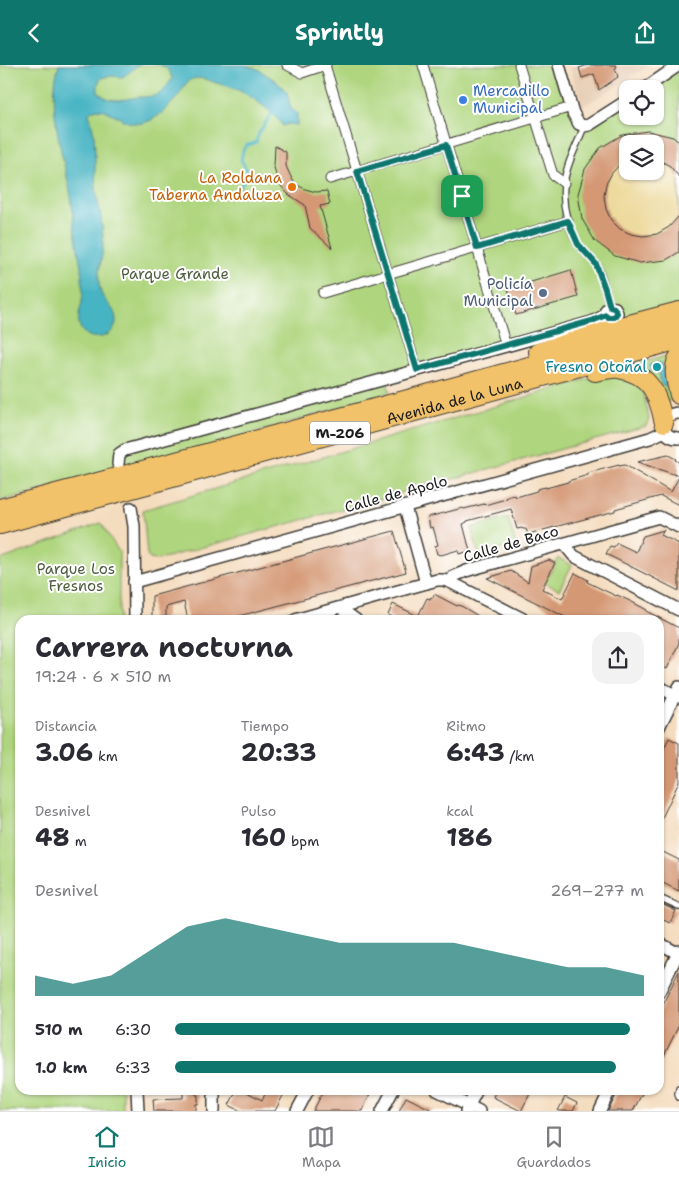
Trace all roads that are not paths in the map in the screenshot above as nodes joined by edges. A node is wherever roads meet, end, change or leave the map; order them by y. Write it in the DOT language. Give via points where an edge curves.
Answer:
graph roads {
  1 [pos="287,65"];
  2 [pos="325,65"];
  3 [pos="423,65"];
  4 [pos="519,65"];
  5 [pos="559,65"];
  6 [pos="678,66"];
  7 [pos="657,80"];
  8 [pos="619,105"];
  9 [pos="565,109"];
  10 [pos="536,118"];
  11 [pos="586,125"];
  12 [pos="446,145"];
  13 [pos="357,171"];
  14 [pos="330,179"];
  15 [pos="564,183"];
  16 [pos="568,221"];
  17 [pos="477,248"];
  18 [pos="388,274"];
  19 [pos="323,293"];
  20 [pos="679,311"];
  21 [pos="612,316"];
  22 [pos="679,325"];
  23 [pos="679,340"];
  24 [pos="506,346"];
  25 [pos="679,356"];
  26 [pos="417,370"];
  27 [pos="679,395"];
  28 [pos="425,402"];
  29 [pos="679,413"];
  30 [pos="664,427"];
  31 [pos="679,438"];
  32 [pos="118,464"];
  33 [pos="405,507"];
  34 [pos="0,508"];
  35 [pos="131,508"];
  36 [pos="0,525"];
  37 [pos="679,527"];
  38 [pos="564,544"];
  39 [pos="134,582"];
  40 [pos="450,582"];
  41 [pos="426,583"];
  42 [pos="343,607"];
  43 [pos="679,610"];
  44 [pos="134,615"];
  45 [pos="313,615"];
  46 [pos="349,615"];
  47 [pos="515,615"];
  48 [pos="664,689"];
  49 [pos="678,693"];
  50 [pos="664,718"];
  51 [pos="664,900"];
  52 [pos="679,907"];
  53 [pos="664,946"];
  54 [pos="679,953"];
  55 [pos="664,982"];
  56 [pos="679,1088"];
  57 [pos="137,1095"];
  58 [pos="214,1095"];
  59 [pos="305,1095"];
  60 [pos="390,1095"];
  61 [pos="446,1095"];
  62 [pos="475,1095"];
  63 [pos="608,1095"];
  64 [pos="679,1097"];
  65 [pos="471,1109"];
  66 [pos="138,1111"];
  67 [pos="214,1111"];
  68 [pos="297,1111"];
  69 [pos="382,1111"];
  70 [pos="600,1111"];
  1 -- 2 [label="street" via="302,73"];
  2 -- 13 [label="street"];
  3 -- 12 [label="street"];
  4 -- 10 [label="street"];
  5 -- 11 [label="street" via="573,113 579,124"];
  6 -- 7 [label="street"];
  8 -- 11 [label="street"];
  9 -- 10 [label="street"];
  10 -- 12 [label="street"];
  10 -- 15 [label="street" via="554,175"];
  11 -- 15 [label="lane" via="569,161"];
  12 -- 13 [label="street"];
  12 -- 17 [label="street"];
  13 -- 14 [label="street"];
  13 -- 18 [label="street"];
  15 -- 16 [label="lane" via="563,203"];
  16 -- 17 [label="street"];
  16 -- 21 [label="lane" via="578,244 596,264"];
  17 -- 18 [label="street"];
  17 -- 24 [label="street"];
  18 -- 19 [label="street"];
  18 -- 26 [label="street"];
  20 -- 21 [label="main road"];
  21 -- 24 [label="street"];
  21 -- 28 [label="main road"];
  22 -- 28 [label="main road, Avenida de la Luna / M-206"];
  23 -- 28 [label="main road, Avenida de la Luna / M-206"];
  24 -- 26 [label="street"];
  25 -- 27 [label="main road" via="674,372"];
  26 -- 32 [label="street" via="125,450 119,454"];
  28 -- 30 [label="main road" via="514,394 589,373 618,369 646,380 655,393"];
  28 -- 34 [label="main road, Avenida de la Luna / M-206"];
  28 -- 36 [label="main road, Avenida de la Luna / M-206"];
  29 -- 30 [label="street, Calle de Apolo" via="666,418"];
  30 -- 31 [label="street" via="672,438"];
  30 -- 33 [label="street, Calle de Apolo" via="650,438"];
  33 -- 39 [label="street, Calle de Apolo"];
  33 -- 41 [label="street"];
  35 -- 39 [label="street"];
  37 -- 38 [label="street, Calle de Baco" via="660,517"];
  38 -- 40 [label="street, Calle de Baco" via="469,570 454,576"];
  38 -- 43 [label="street" via="574,556"];
  39 -- 44 [label="street"];
  40 -- 41 [label="street, Calle de Baco" via="437,580"];
  40 -- 47 [label="street"];
  41 -- 42 [label="street, Calle de Baco"];
  42 -- 45 [label="street, Calle de Baco"];
  42 -- 46 [label="street"];
  48 -- 49 [label="street"];
  49 -- 50 [label="street"];
  51 -- 52 [label="lane"];
  53 -- 54 [label="street"];
  54 -- 55 [label="street"];
  56 -- 64 [label="lane"];
  57 -- 66 [label="street"];
  58 -- 67 [label="street"];
  59 -- 68 [label="street"];
  60 -- 69 [label="street"];
  61 -- 65 [label="street"];
  62 -- 65 [label="street"];
  63 -- 70 [label="street"];
}
